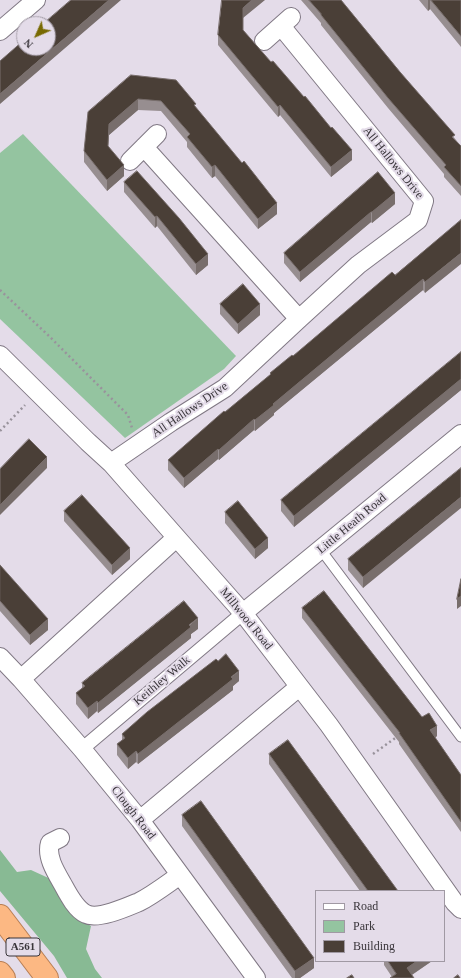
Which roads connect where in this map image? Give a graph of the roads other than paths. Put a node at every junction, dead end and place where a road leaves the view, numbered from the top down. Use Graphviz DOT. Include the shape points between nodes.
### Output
graph roads {
  1 [pos="36,0"];
  2 [pos="0,31"];
  3 [pos="264,41"];
  4 [pos="157,134"];
  5 [pos="144,147"];
  6 [pos="130,161"];
  7 [pos="298,319"];
  8 [pos="0,355"];
  9 [pos="461,434"];
  10 [pos="111,463"];
  11 [pos="176,538"];
  12 [pos="322,550"];
  13 [pos="243,613"];
  14 [pos="0,657"];
  15 [pos="21,679"];
  16 [pos="299,687"];
  17 [pos="461,737"];
  18 [pos="82,749"];
  19 [pos="140,820"];
  20 [pos="60,838"];
  21 [pos="180,875"];
  22 [pos="461,909"];
  23 [pos="0,916"];
  24 [pos="0,973"];
  25 [pos="4,978"];
  26 [pos="47,978"];
  27 [pos="256,978"];
  1 -- 2 [label="street"];
  3 -- 7 [label="street, All Hallows Drive" via="286,21 424,201 418,220 358,265"];
  4 -- 5 [label="street"];
  5 -- 6 [label="street"];
  5 -- 7 [label="street"];
  7 -- 10 [label="street, All Hallows Drive" via="225,388"];
  8 -- 10 [label="street, Millwood Road"];
  9 -- 12 [label="street, Little Heath Road"];
  10 -- 11 [label="street, Millwood Road"];
  11 -- 13 [label="street, Millwood Road"];
  11 -- 15 [label="street"];
  12 -- 13 [label="street, Little Heath Road"];
  12 -- 17 [label="lane"];
  13 -- 16 [label="street, Millwood Road"];
  13 -- 18 [label="street, Keithley Walk"];
  14 -- 15 [label="street, Clough Road"];
  15 -- 18 [label="street, Clough Road"];
  16 -- 19 [label="street"];
  16 -- 22 [label="street, Millwood Road"];
  18 -- 19 [label="street, Clough Road"];
  19 -- 21 [label="street, Clough Road"];
  20 -- 21 [label="street" via="50,843 48,850 52,863 77,907 86,914 96,916 140,901"];
  21 -- 27 [label="street, Clough Road"];
  23 -- 26 [label="highway, A561"];
  24 -- 25 [label="highway, A561"];
}
